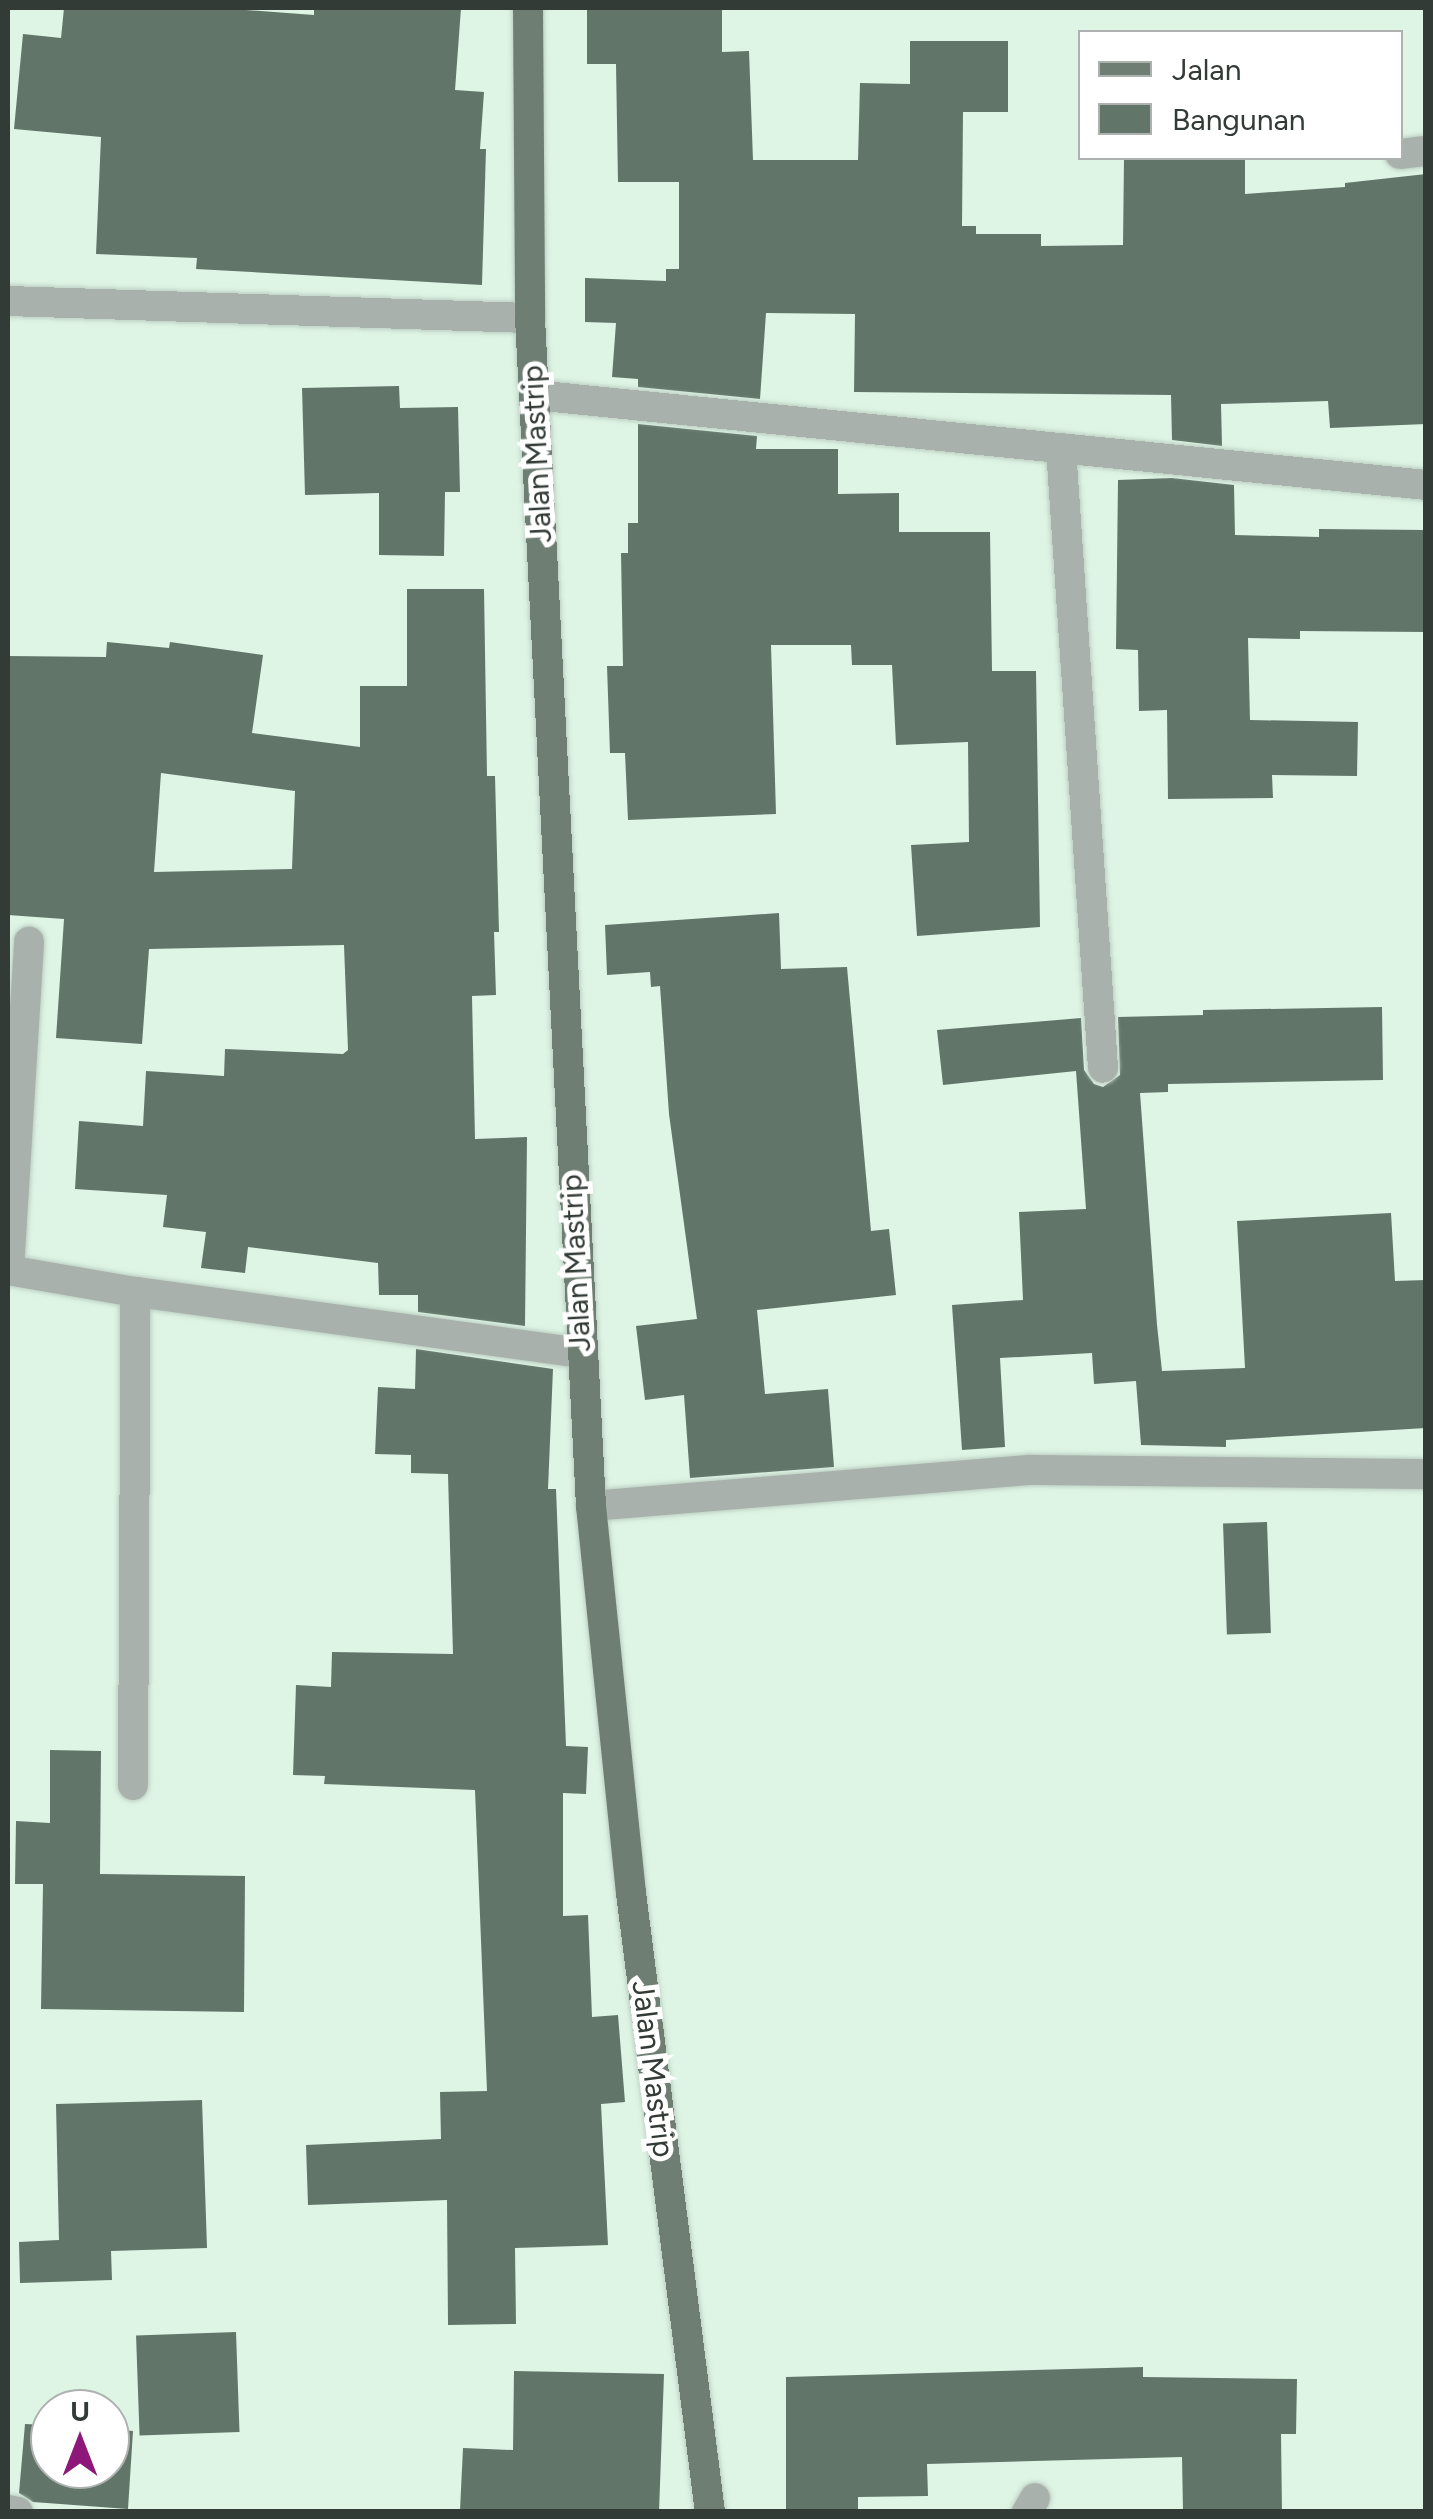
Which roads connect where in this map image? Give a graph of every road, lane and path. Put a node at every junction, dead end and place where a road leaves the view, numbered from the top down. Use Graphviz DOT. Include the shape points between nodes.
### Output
graph roads {
  1 [pos="528,8"];
  2 [pos="8,301"];
  3 [pos="530,318"];
  4 [pos="534,396"];
  5 [pos="1061,448"];
  6 [pos="1426,485"];
  7 [pos="29,942"];
  8 [pos="1103,1068"];
  9 [pos="8,1270"];
  10 [pos="136,1292"];
  11 [pos="580,1353"];
  12 [pos="1426,1474"];
  13 [pos="591,1506"];
  14 [pos="133,1785"];
  15 [pos="8,2510"];
  16 [pos="18,2512"];
  17 [pos="710,2512"];
  1 -- 3 [label="main road, Jalan Mastrip"];
  2 -- 3 [label="street"];
  3 -- 4 [label="main road, Jalan Mastrip"];
  4 -- 5 [label="street"];
  4 -- 11 [label="main road, Jalan Mastrip"];
  5 -- 6 [label="street"];
  5 -- 8 [label="street"];
  7 -- 9 [label="street"];
  9 -- 10 [label="street"];
  10 -- 11 [label="street"];
  10 -- 14 [label="street"];
  11 -- 13 [label="main road, Jalan Mastrip"];
  12 -- 13 [label="street" via="1029,1470"];
  13 -- 17 [label="main road, Jalan Mastrip" via="631,1893"];
  15 -- 16 [label="street"];
}
